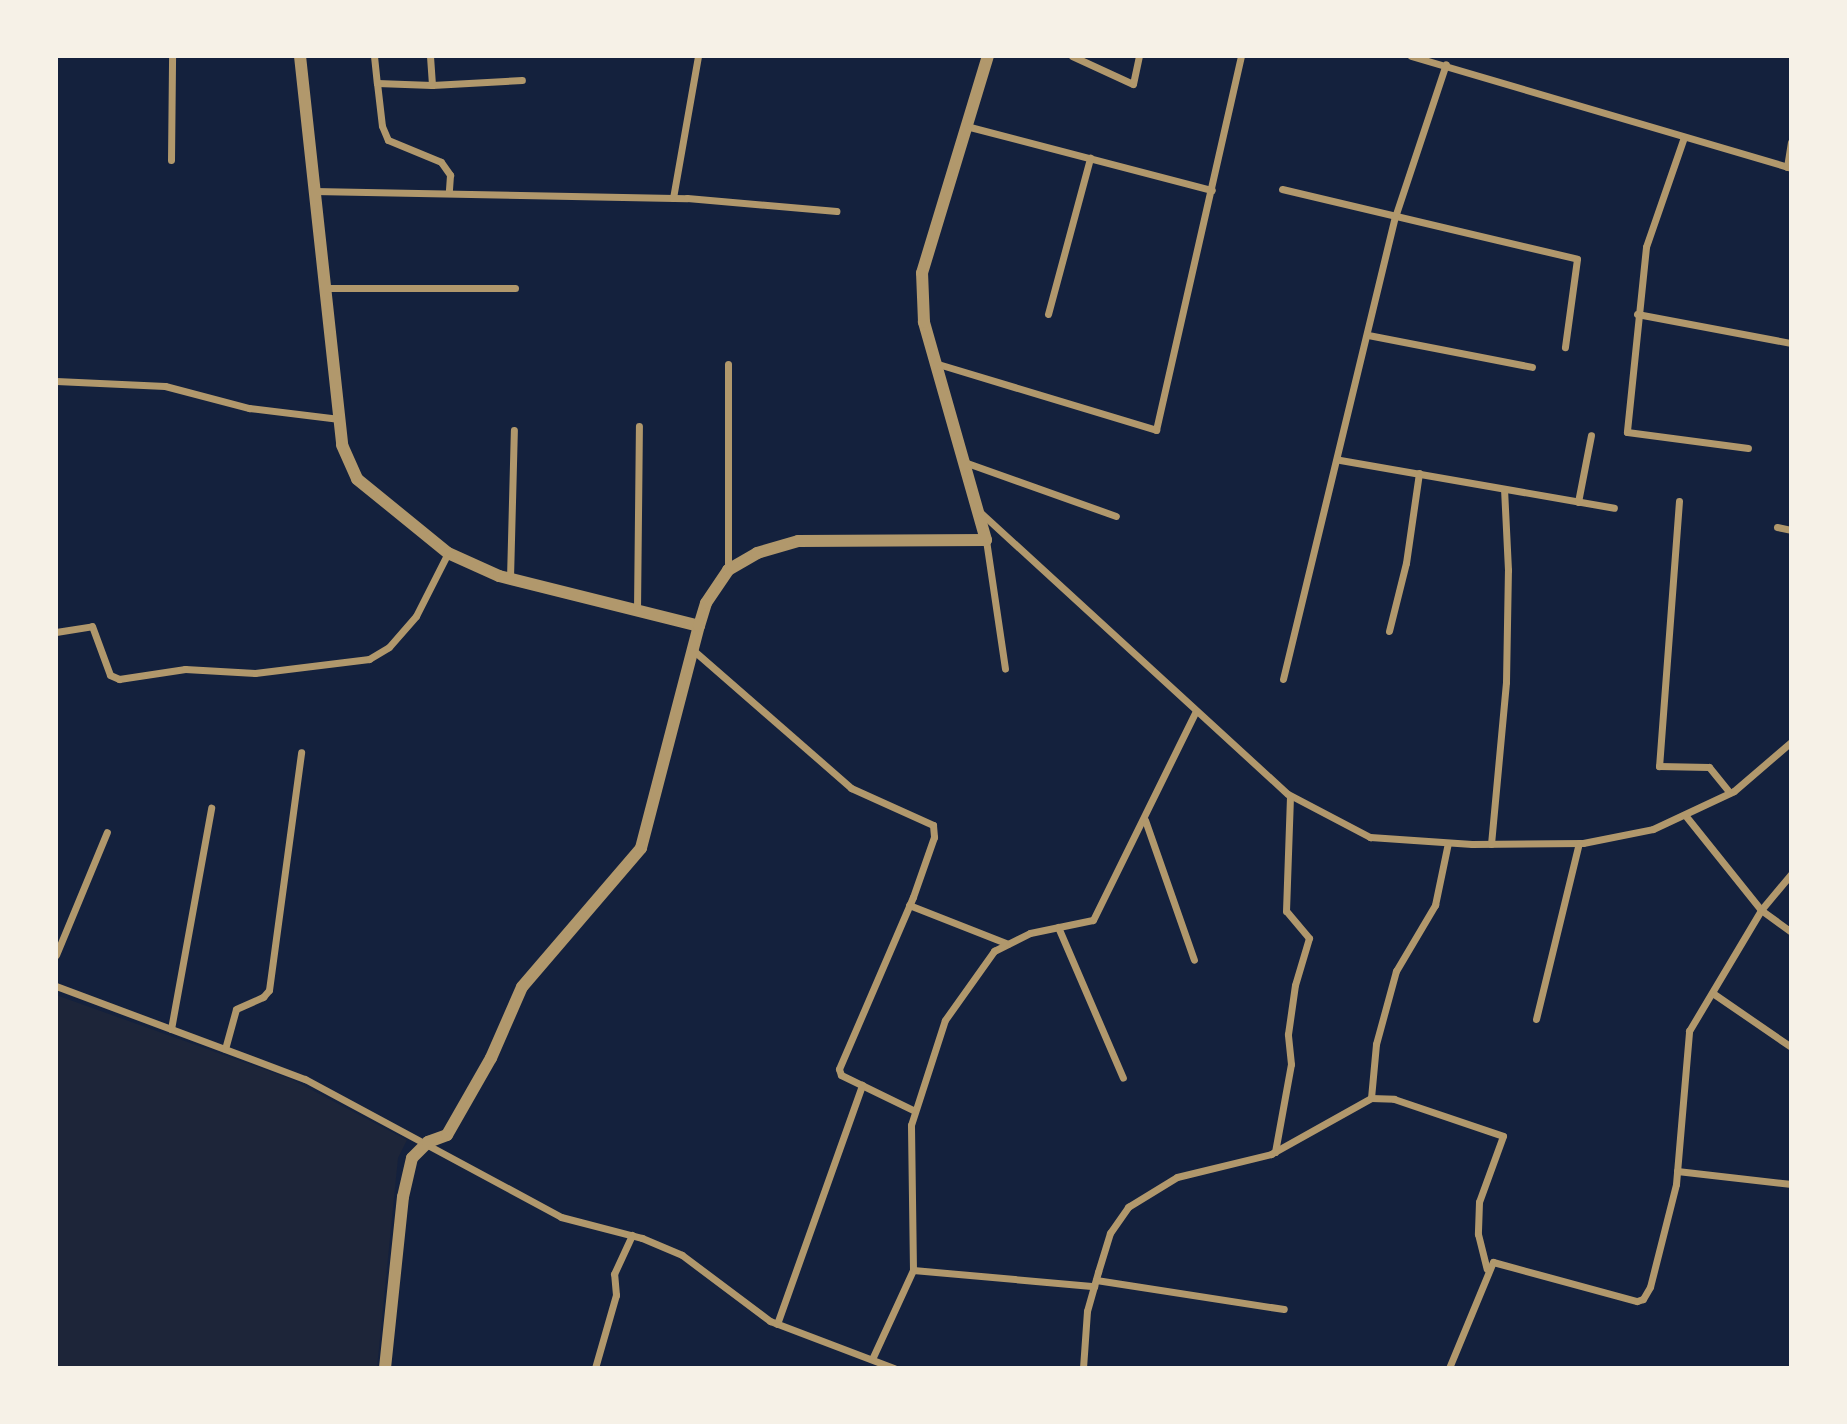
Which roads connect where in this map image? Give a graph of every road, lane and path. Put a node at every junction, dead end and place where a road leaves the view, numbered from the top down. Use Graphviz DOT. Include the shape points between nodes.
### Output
graph roads {
  1 [pos="172,56"];
  2 [pos="300,56"];
  3 [pos="374,56"];
  4 [pos="430,56"];
  5 [pos="698,56"];
  6 [pos="988,56"];
  7 [pos="1072,56"];
  8 [pos="1139,56"];
  9 [pos="1241,56"];
  10 [pos="1411,56"];
  11 [pos="1446,64"];
  12 [pos="522,80"];
  13 [pos="377,83"];
  14 [pos="432,85"];
  15 [pos="964,125"];
  16 [pos="1684,137"];
  17 [pos="1791,142"];
  18 [pos="1090,158"];
  19 [pos="171,160"];
  20 [pos="1789,167"];
  21 [pos="1282,189"];
  22 [pos="1212,190"];
  23 [pos="314,191"];
  24 [pos="449,191"];
  25 [pos="673,198"];
  26 [pos="836,211"];
  27 [pos="1395,217"];
  28 [pos="323,288"];
  29 [pos="515,288"];
  30 [pos="1048,314"];
  31 [pos="1637,314"];
  32 [pos="1368,335"];
  33 [pos="1791,343"];
  34 [pos="1565,347"];
  35 [pos="728,364"];
  36 [pos="938,364"];
  37 [pos="1532,367"];
  38 [pos="56,380"];
  39 [pos="339,419"];
  40 [pos="639,426"];
  41 [pos="514,430"];
  42 [pos="1591,435"];
  43 [pos="1748,448"];
  44 [pos="1340,460"];
  45 [pos="967,463"];
  46 [pos="1419,473"];
  47 [pos="1504,488"];
  48 [pos="1679,501"];
  49 [pos="1578,502"];
  50 [pos="1614,508"];
  51 [pos="981,513"];
  52 [pos="1116,516"];
  53 [pos="1777,527"];
  54 [pos="1791,530"];
  55 [pos="986,540"];
  56 [pos="447,553"];
  57 [pos="727,570"];
  58 [pos="510,579"];
  59 [pos="637,610"];
  60 [pos="698,626"];
  61 [pos="1390,631"];
  62 [pos="56,632"];
  63 [pos="693,650"];
  64 [pos="1005,669"];
  65 [pos="1283,679"];
  66 [pos="1196,712"];
  67 [pos="1791,742"];
  68 [pos="301,752"];
  69 [pos="1730,793"];
  70 [pos="1290,796"];
  71 [pos="211,807"];
  72 [pos="1685,816"];
  73 [pos="1145,820"];
  74 [pos="107,832"];
  75 [pos="1448,843"];
  76 [pos="1491,844"];
  77 [pos="1579,844"];
  78 [pos="1791,874"];
  79 [pos="909,905"];
  80 [pos="1761,910"];
  81 [pos="1058,927"];
  82 [pos="1791,932"];
  83 [pos="1008,944"];
  84 [pos="56,955"];
  85 [pos="1194,960"];
  86 [pos="56,986"];
  87 [pos="1714,994"];
  88 [pos="1536,1018"];
  89 [pos="172,1029"];
  90 [pos="1791,1047"];
  91 [pos="225,1049"];
  92 [pos="1123,1078"];
  93 [pos="862,1086"];
  94 [pos="1371,1098"];
  95 [pos="915,1111"];
  96 [pos="428,1142"];
  97 [pos="1275,1152"];
  98 [pos="1677,1171"];
  99 [pos="1791,1184"];
  100 [pos="632,1235"];
  101 [pos="1487,1269"];
  102 [pos="913,1270"];
  103 [pos="1095,1283"];
  104 [pos="1284,1309"];
  105 [pos="777,1324"];
  106 [pos="873,1357"];
  107 [pos="385,1368"];
  108 [pos="595,1368"];
  109 [pos="894,1368"];
  110 [pos="1083,1368"];
  111 [pos="1449,1368"];
  1 -- 19 [label="street"];
  2 -- 23 [label="street"];
  3 -- 13 [label="street"];
  4 -- 14 [label="street"];
  5 -- 25 [label="street"];
  6 -- 15 [label="street"];
  7 -- 8 [label="street" via="1133,84"];
  9 -- 22 [label="street"];
  10 -- 11 [label="street"];
  11 -- 16 [label="street" via="1493,83"];
  11 -- 27 [label="street"];
  12 -- 14 [label="street"];
  13 -- 14 [label="street"];
  13 -- 24 [label="street" via="388,141 441,162 450,175"];
  15 -- 18 [label="street"];
  15 -- 36 [label="street" via="922,273 924,323"];
  16 -- 20 [label="street"];
  16 -- 31 [label="street" via="1646,247"];
  17 -- 20 [label="street"];
  18 -- 22 [label="street"];
  18 -- 30 [label="street"];
  21 -- 27 [label="street"];
  22 -- 36 [label="street" via="1156,430"];
  23 -- 24 [label="street"];
  23 -- 28 [label="street"];
  24 -- 25 [label="street"];
  25 -- 26 [label="street"];
  27 -- 32 [label="street"];
  27 -- 34 [label="street" via="1577,259"];
  28 -- 29 [label="street"];
  28 -- 39 [label="street"];
  31 -- 33 [label="street"];
  31 -- 43 [label="street" via="1626,432"];
  32 -- 37 [label="street"];
  32 -- 44 [label="street"];
  35 -- 57 [label="street"];
  36 -- 45 [label="street"];
  38 -- 39 [label="street" via="165,386 275,413"];
  39 -- 56 [label="street" via="342,446 357,479"];
  40 -- 59 [label="street"];
  41 -- 58 [label="street"];
  42 -- 49 [label="street"];
  44 -- 46 [label="street"];
  44 -- 65 [label="street"];
  45 -- 51 [label="street"];
  45 -- 52 [label="street"];
  46 -- 47 [label="street"];
  46 -- 61 [label="street"];
  47 -- 49 [label="street"];
  47 -- 76 [label="street" via="1506,682"];
  48 -- 69 [label="street" via="1659,765 1709,767"];
  49 -- 50 [label="street"];
  51 -- 55 [label="street"];
  51 -- 66 [label="street"];
  53 -- 54 [label="street"];
  55 -- 57 [label="street" via="798,541 757,553"];
  55 -- 64 [label="street"];
  56 -- 58 [label="street"];
  56 -- 62 [label="street" via="416,616 389,647 369,659 255,673 185,669 119,679 110,675 92,626"];
  57 -- 60 [label="street"];
  58 -- 59 [label="street"];
  59 -- 60 [label="street"];
  60 -- 63 [label="street"];
  63 -- 79 [label="street" via="851,788 933,825 934,837"];
  63 -- 96 [label="street" via="641,849 522,987 491,1058 447,1135"];
  66 -- 70 [label="street"];
  66 -- 73 [label="street"];
  67 -- 69 [label="street"];
  68 -- 91 [label="street" via="269,990 236,1009"];
  69 -- 72 [label="street"];
  70 -- 75 [label="street" via="1370,837"];
  70 -- 97 [label="street" via="1286,911 1309,938 1295,985 1288,1034 1291,1064"];
  71 -- 89 [label="street"];
  72 -- 77 [label="street" via="1653,829"];
  72 -- 80 [label="street"];
  73 -- 81 [label="street" via="1093,920"];
  73 -- 85 [label="street"];
  74 -- 84 [label="street"];
  75 -- 76 [label="street"];
  75 -- 94 [label="street" via="1435,905 1396,971 1376,1044"];
  76 -- 77 [label="street"];
  77 -- 88 [label="street"];
  78 -- 80 [label="street"];
  79 -- 83 [label="street"];
  79 -- 93 [label="street" via="839,1069 841,1075"];
  80 -- 82 [label="street"];
  80 -- 87 [label="street"];
  81 -- 83 [label="street"];
  81 -- 92 [label="street"];
  83 -- 95 [label="street" via="993,951 945,1020"];
  86 -- 89 [label="street"];
  87 -- 90 [label="street"];
  87 -- 98 [label="street" via="1689,1031"];
  89 -- 91 [label="street"];
  91 -- 96 [label="street" via="305,1079"];
  93 -- 95 [label="street"];
  93 -- 105 [label="street"];
  94 -- 97 [label="street"];
  94 -- 101 [label="street" via="1394,1099 1503,1136 1479,1202 1478,1234"];
  95 -- 102 [label="street" via="911,1125"];
  96 -- 100 [label="street" via="561,1217"];
  96 -- 107 [label="street" via="412,1157 403,1197"];
  97 -- 103 [label="street" via="1177,1177 1128,1207 1110,1233"];
  98 -- 99 [label="street"];
  98 -- 101 [label="street" via="1650,1287 1643,1299 1493,1262"];
  100 -- 105 [label="street" via="714,1275"];
  100 -- 108 [label="street" via="614,1274 616,1296"];
  101 -- 111 [label="street"];
  102 -- 103 [label="street"];
  102 -- 106 [label="street"];
  103 -- 104 [label="street"];
  103 -- 110 [label="street"];
  105 -- 106 [label="street"];
  106 -- 109 [label="street"];
}
